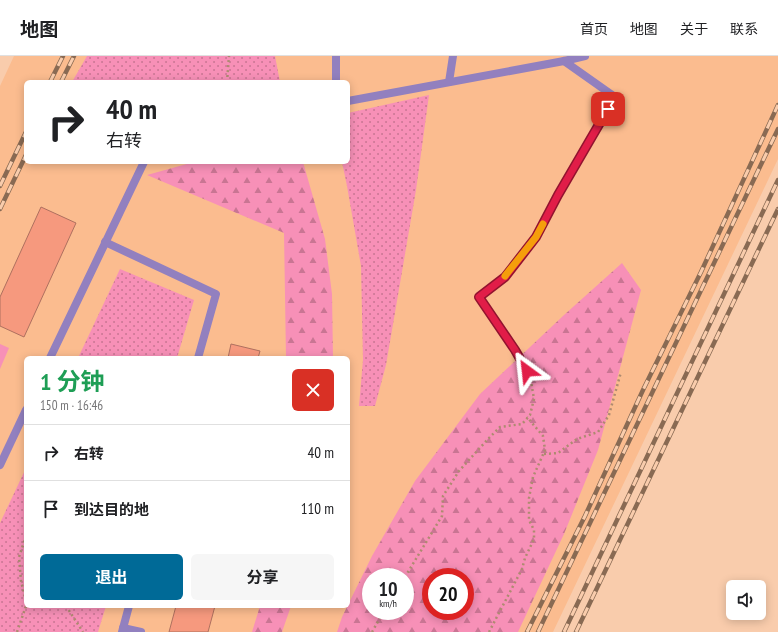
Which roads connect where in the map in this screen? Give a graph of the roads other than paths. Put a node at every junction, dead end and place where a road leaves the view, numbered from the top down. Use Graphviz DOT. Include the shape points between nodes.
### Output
graph roads {
  1 [pos="336,56"];
  2 [pos="453,56"];
  3 [pos="585,56"];
  4 [pos="564,61"];
  5 [pos="336,80"];
  6 [pos="450,82"];
  7 [pos="350,101"];
  8 [pos="143,164"];
  9 [pos="105,242"];
  10 [pos="51,356"];
  11 [pos="199,356"];
  12 [pos="527,371"];
  13 [pos="24,414"];
  14 [pos="0,465"];
  15 [pos="128,608"];
  16 [pos="123,630"];
  17 [pos="141,632"];
  1 -- 5 [label="lane"];
  2 -- 6 [label="lane"];
  3 -- 4 [label="lane"];
  4 -- 6 [label="lane"];
  4 -- 12 [label="lane" via="615,97 536,237 505,277 479,297"];
  6 -- 7 [label="lane"];
  8 -- 9 [label="lane"];
  9 -- 10 [label="lane"];
  9 -- 11 [label="lane" via="216,294"];
  13 -- 14 [label="lane"];
  15 -- 16 [label="lane"];
  16 -- 17 [label="lane"];
}
